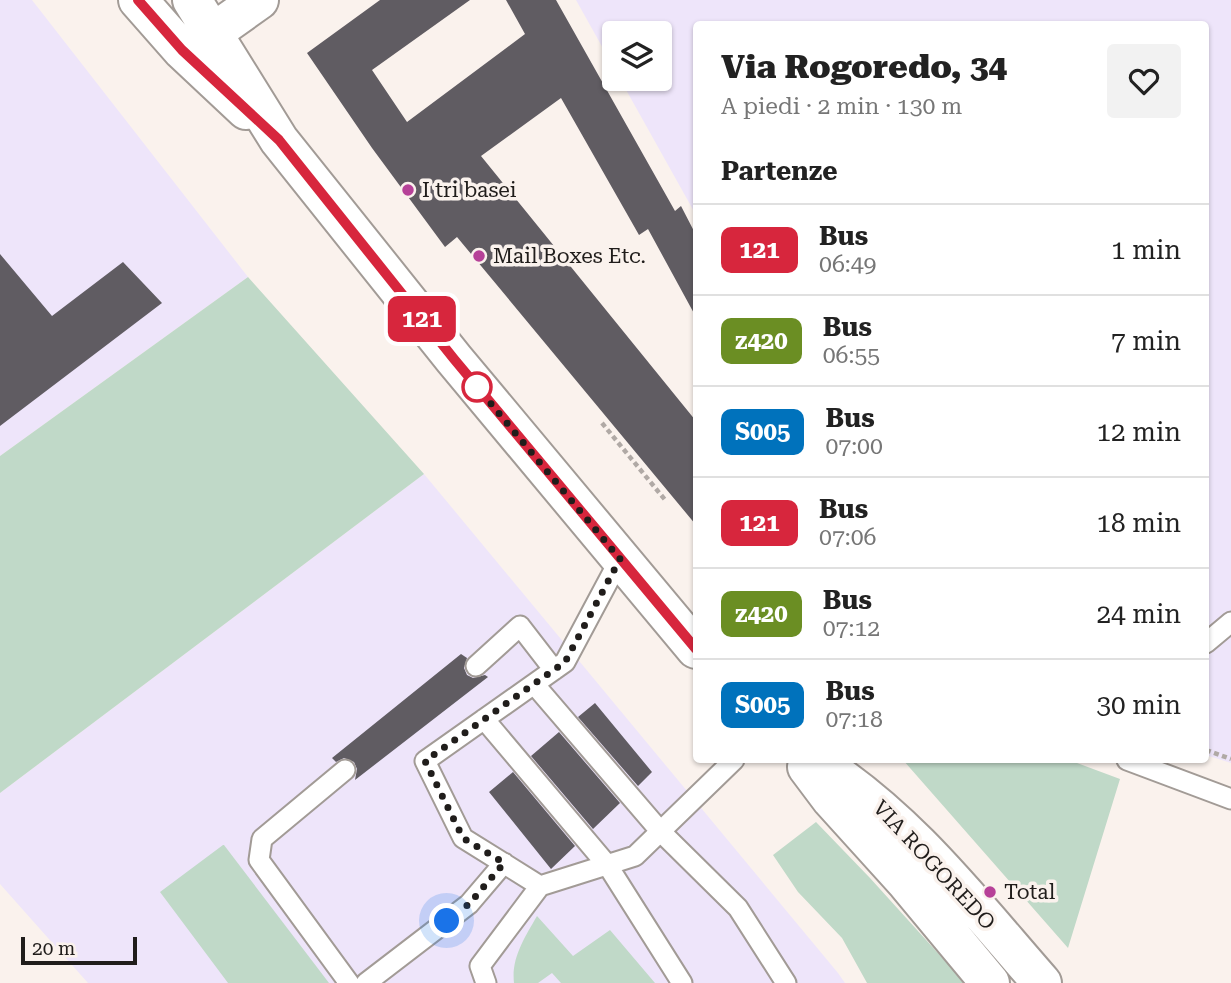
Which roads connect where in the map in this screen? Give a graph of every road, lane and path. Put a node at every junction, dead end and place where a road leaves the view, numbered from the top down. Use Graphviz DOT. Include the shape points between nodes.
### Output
graph roads {
  1 [pos="138,0"];
  2 [pos="192,0"];
  3 [pos="259,0"];
  4 [pos="198,41"];
  5 [pos="602,423"];
  6 [pos="666,501"];
  7 [pos="620,559"];
  8 [pos="1231,622"];
  9 [pos="1209,640"];
  10 [pos="693,645"];
  11 [pos="475,666"];
  12 [pos="554,670"];
  13 [pos="534,684"];
  14 [pos="484,719"];
  15 [pos="1209,751"];
  16 [pos="1231,760"];
  17 [pos="731,763"];
  18 [pos="804,763"];
  19 [pos="820,763"];
  20 [pos="1135,763"];
  21 [pos="1180,763"];
  22 [pos="345,770"];
  23 [pos="1181,780"];
  24 [pos="1231,799"];
  25 [pos="661,832"];
  26 [pos="504,863"];
  27 [pos="608,866"];
  28 [pos="540,886"];
  29 [pos="349,983"];
  30 [pos="366,983"];
  31 [pos="486,983"];
  32 [pos="682,983"];
  33 [pos="786,983"];
  34 [pos="990,983"];
  35 [pos="1041,983"];
  1 -- 4 [label="street"];
  2 -- 4 [label="street"];
  3 -- 4 [label="street"];
  4 -- 7 [label="street"];
  5 -- 6 [label="path"];
  7 -- 10 [label="street"];
  7 -- 12 [label="lane" via="565,662"];
  8 -- 9 [label="lane"];
  11 -- 12 [label="lane" via="520,626"];
  12 -- 13 [label="lane"];
  13 -- 14 [label="lane"];
  13 -- 25 [label="lane"];
  14 -- 26 [label="lane" via="425,761 463,838"];
  14 -- 27 [label="lane"];
  15 -- 16 [label="path"];
  17 -- 25 [label="lane"];
  18 -- 34 [label="street, VIA ROGOREDO"];
  19 -- 35 [label="street, VIA ROGOREDO" via="894,818"];
  20 -- 23 [label="lane"];
  21 -- 23 [label="lane"];
  22 -- 29 [label="lane" via="262,839 259,860"];
  23 -- 24 [label="lane"];
  25 -- 27 [label="lane" via="635,856"];
  25 -- 33 [label="lane" via="738,908"];
  26 -- 28 [label="lane"];
  26 -- 30 [label="lane" via="469,904"];
  27 -- 28 [label="lane"];
  27 -- 32 [label="lane"];
  28 -- 31 [label="lane" via="480,966"];
}
